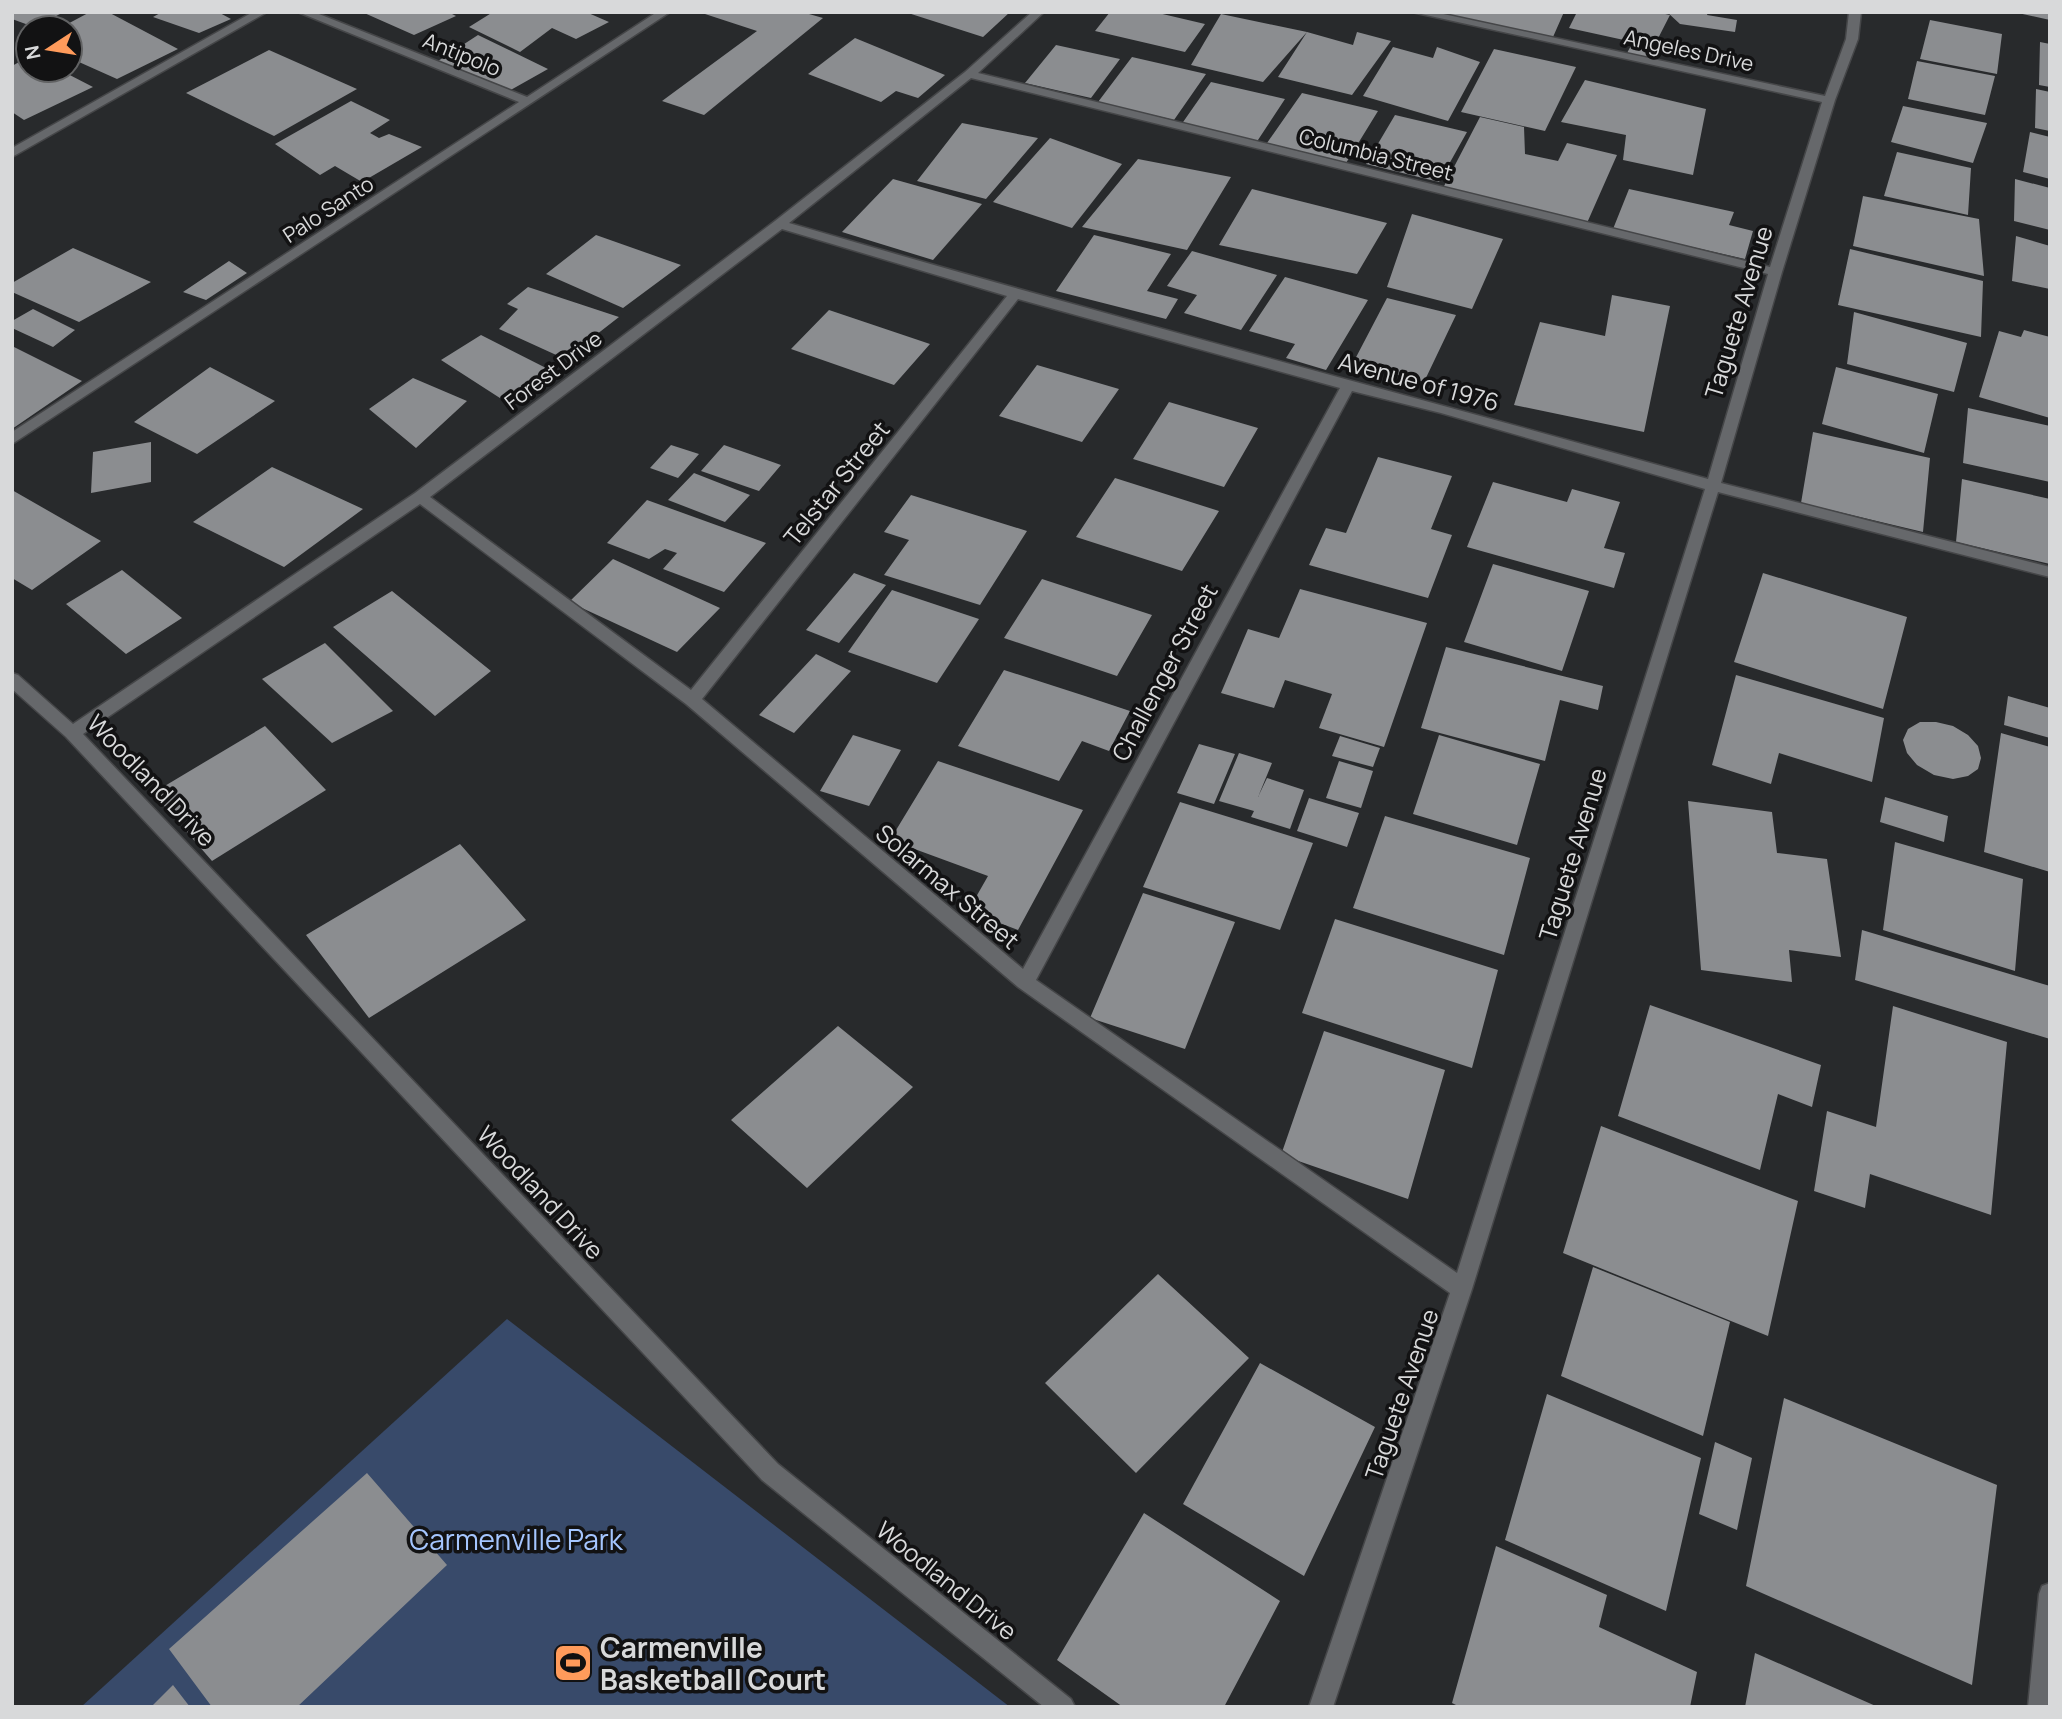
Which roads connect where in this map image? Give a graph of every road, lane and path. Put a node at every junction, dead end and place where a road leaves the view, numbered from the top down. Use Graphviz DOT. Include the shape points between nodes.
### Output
graph roads {
  1 [pos="262,12"];
  2 [pos="303,12"];
  3 [pos="665,12"];
  4 [pos="1039,12"];
  5 [pos="1417,12"];
  6 [pos="1855,12"];
  7 [pos="969,74"];
  8 [pos="1829,100"];
  9 [pos="527,101"];
  10 [pos="12,153"];
  11 [pos="780,224"];
  12 [pos="1775,272"];
  13 [pos="1015,294"];
  14 [pos="1348,386"];
  15 [pos="12,439"];
  16 [pos="1713,486"];
  17 [pos="420,497"];
  18 [pos="2050,572"];
  19 [pos="12,679"];
  20 [pos="692,700"];
  21 [pos="72,733"];
  22 [pos="1025,982"];
  23 [pos="1462,1289"];
  24 [pos="2050,1594"];
  25 [pos="1063,1707"];
  26 [pos="1321,1707"];
  27 [pos="2040,1707"];
  1 -- 10 [label="street"];
  2 -- 9 [label="street, Antipolo"];
  3 -- 9 [label="street, Palo Santo"];
  4 -- 7 [label="street, Forest Drive"];
  5 -- 8 [label="street, Angeles Drive"];
  6 -- 8 [label="street, Taguete Avenue" via="1852,39"];
  7 -- 11 [label="street, Forest Drive"];
  7 -- 12 [label="street, Columbia Street"];
  8 -- 12 [label="street, Taguete Avenue"];
  9 -- 15 [label="street, Palo Santo"];
  11 -- 13 [label="street, Avenue of 1976"];
  11 -- 17 [label="street, Forest Drive"];
  12 -- 16 [label="street, Taguete Avenue"];
  13 -- 14 [label="street, Avenue of 1976"];
  13 -- 20 [label="street, Telstar Street"];
  14 -- 16 [label="street, Avenue of 1976"];
  14 -- 22 [label="street, Challenger Street"];
  16 -- 18 [label="street, Avenue of 1976"];
  16 -- 23 [label="street, Taguete Avenue"];
  17 -- 20 [label="street, Solarmax Street"];
  17 -- 21 [label="street, Forest Drive"];
  19 -- 21 [label="street, Woodland Drive"];
  20 -- 22 [label="street, Solarmax Street"];
  21 -- 25 [label="street, Woodland Drive" via="770,1472"];
  22 -- 23 [label="street, Solarmax Street"];
  23 -- 26 [label="street, Taguete Avenue"];
  24 -- 27 [label="street"];
}
